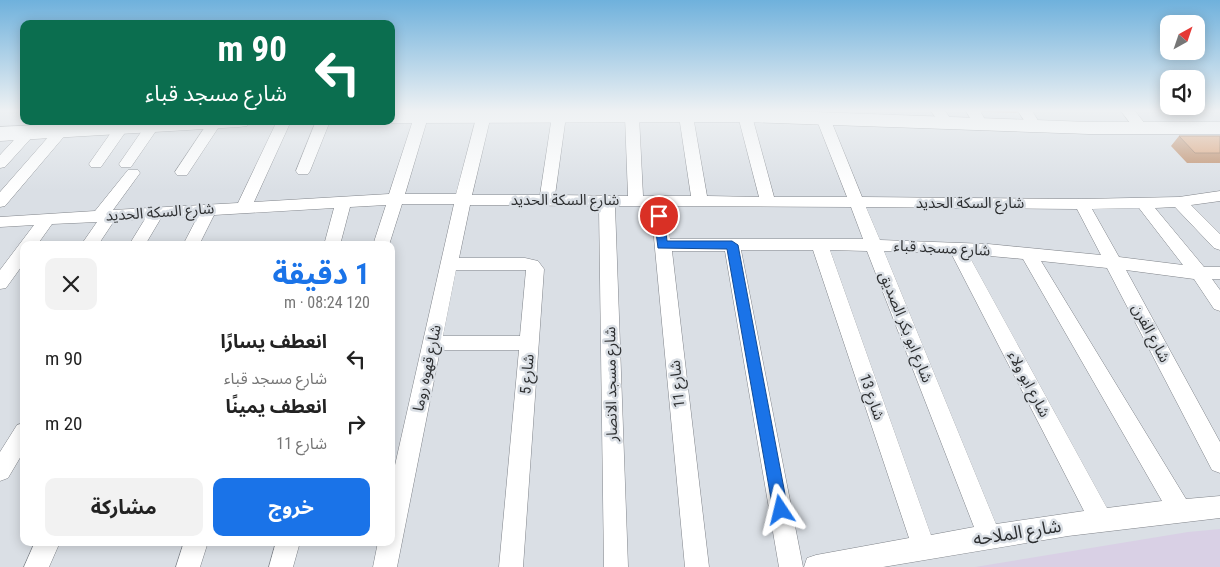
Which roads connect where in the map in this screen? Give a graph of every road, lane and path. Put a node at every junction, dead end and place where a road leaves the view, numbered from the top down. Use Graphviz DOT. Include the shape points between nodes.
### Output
graph roads {
  1 [pos="24,137"];
  2 [pos="56,137"];
  3 [pos="115,137"];
  4 [pos="147,137"];
  5 [pos="205,137"];
  6 [pos="276,137"];
  7 [pos="316,137"];
  8 [pos="418,137"];
  9 [pos="479,137"];
  10 [pos="556,137"];
  11 [pos="633,137"];
  12 [pos="689,137"];
  13 [pos="751,137"];
  14 [pos="832,137"];
  15 [pos="0,164"];
  16 [pos="96,164"];
  17 [pos="303,171"];
  18 [pos="182,172"];
  19 [pos="1220,196"];
  20 [pos="395,199"];
  21 [pos="463,199"];
  22 [pos="548,200"];
  23 [pos="344,201"];
  24 [pos="607,201"];
  25 [pos="636,201"];
  26 [pos="658,201"];
  27 [pos="0,202"];
  28 [pos="700,202"];
  29 [pos="768,202"];
  30 [pos="1179,202"];
  31 [pos="857,203"];
  32 [pos="1143,203"];
  33 [pos="1082,204"];
  34 [pos="244,206"];
  35 [pos="209,209"];
  36 [pos="157,212"];
  37 [pos="105,215"];
  38 [pos="47,219"];
  39 [pos="0,222"];
  40 [pos="31,241"];
  41 [pos="91,241"];
  42 [pos="139,241"];
  43 [pos="193,241"];
  44 [pos="333,241"];
  45 [pos="382,241"];
  46 [pos="1220,244"];
  47 [pos="662,245"];
  48 [pos="732,245"];
  49 [pos="820,246"];
  50 [pos="874,246"];
  51 [pos="956,248"];
  52 [pos="1028,253"];
  53 [pos="20,256"];
  54 [pos="1114,263"];
  55 [pos="449,264"];
  56 [pos="1199,273"];
  57 [pos="1220,273"];
  58 [pos="0,283"];
  59 [pos="1220,304"];
  60 [pos="433,343"];
  61 [pos="530,343"];
  62 [pos="20,438"];
  63 [pos="1220,463"];
  64 [pos="0,471"];
  65 [pos="1220,506"];
  66 [pos="1180,510"];
  67 [pos="395,518"];
  68 [pos="1101,520"];
  69 [pos="989,536"];
  70 [pos="46,546"];
  71 [pos="195,546"];
  72 [pos="287,546"];
  73 [pos="389,546"];
  74 [pos="924,548"];
  75 [pos="36,567"];
  76 [pos="188,567"];
  77 [pos="280,567"];
  78 [pos="385,567"];
  79 [pos="511,567"];
  80 [pos="616,567"];
  81 [pos="697,567"];
  82 [pos="791,567"];
  83 [pos="816,567"];
  1 -- 15 [label="street"];
  2 -- 27 [label="street"];
  3 -- 16 [label="street"];
  4 -- 37 [label="street"];
  5 -- 18 [label="street"];
  6 -- 34 [label="street"];
  7 -- 17 [label="street"];
  8 -- 20 [label="street"];
  9 -- 21 [label="street, شارع قهوه روما"];
  10 -- 22 [label="street"];
  11 -- 25 [label="street"];
  12 -- 28 [label="street"];
  13 -- 29 [label="street"];
  14 -- 31 [label="street, شارع ابو بكر الصديق"];
  19 -- 30 [label="street, شارع السكة الحديد"];
  20 -- 21 [label="street, شارع السكة الحديد"];
  20 -- 23 [label="street, شارع السكة الحديد"];
  20 -- 45 [label="street"];
  21 -- 22 [label="street, شارع السكة الحديد"];
  21 -- 55 [label="street, شارع قهوه روما"];
  22 -- 24 [label="street, شارع السكة الحديد"];
  23 -- 34 [label="street, شارع السكة الحديد"];
  23 -- 44 [label="street"];
  24 -- 25 [label="street, شارع السكة الحديد"];
  24 -- 80 [label="street, شارع مسجد الانصار"];
  25 -- 26 [label="street, شارع السكة الحديد"];
  26 -- 28 [label="street, شارع السكة الحديد"];
  26 -- 47 [label="street, شارع 11"];
  28 -- 29 [label="street, شارع السكة الحديد"];
  29 -- 31 [label="street, شارع السكة الحديد"];
  30 -- 32 [label="street, شارع السكة الحديد"];
  30 -- 46 [label="street"];
  31 -- 33 [label="street, شارع السكة الحديد"];
  31 -- 50 [label="street, شارع ابو بكر الصديق"];
  32 -- 33 [label="street, شارع السكة الحديد"];
  32 -- 56 [label="street"];
  33 -- 54 [label="street, شارع الفرن"];
  34 -- 35 [label="street, شارع السكة الحديد"];
  35 -- 36 [label="street, شارع السكة الحديد"];
  35 -- 43 [label="street"];
  36 -- 37 [label="street, شارع السكة الحديد"];
  36 -- 42 [label="street"];
  37 -- 38 [label="street, شارع السكة الحديد"];
  37 -- 41 [label="street"];
  38 -- 39 [label="street, شارع السكة الحديد"];
  38 -- 40 [label="street"];
  47 -- 48 [label="street, شارع مسجد قباء"];
  47 -- 81 [label="street, شارع 11"];
  48 -- 49 [label="street, شارع مسجد قباء"];
  48 -- 82 [label="street"];
  49 -- 50 [label="street, شارع مسجد قباء"];
  49 -- 74 [label="street, شارع 13"];
  50 -- 51 [label="street, شارع مسجد قباء"];
  50 -- 69 [label="street, شارع ابو بكر الصديق"];
  51 -- 52 [label="street, شارع مسجد قباء"];
  51 -- 68 [label="street, شارع ابو ولاء"];
  52 -- 54 [label="street, شارع مسجد قباء"];
  52 -- 66 [label="street"];
  53 -- 58 [label="street"];
  54 -- 56 [label="street, شارع مسجد قباء"];
  54 -- 63 [label="street, شارع الفرن"];
  55 -- 60 [label="street, شارع قهوه روما"];
  55 -- 61 [label="street, شارع 5" via="532,265 536,274"];
  56 -- 57 [label="street, شارع مسجد قباء"];
  56 -- 59 [label="street"];
  60 -- 61 [label="street"];
  60 -- 67 [label="street, شارع قهوه روما"];
  61 -- 79 [label="street, شارع 5"];
  62 -- 64 [label="street"];
  65 -- 66 [label="street, شارع الملاحه"];
  66 -- 68 [label="street, شارع الملاحه"];
  68 -- 69 [label="street, شارع الملاحه"];
  69 -- 74 [label="street, شارع الملاحه"];
  70 -- 75 [label="street"];
  71 -- 76 [label="street"];
  72 -- 77 [label="street"];
  73 -- 78 [label="street"];
  74 -- 83 [label="street, شارع الملاحه"];
}
